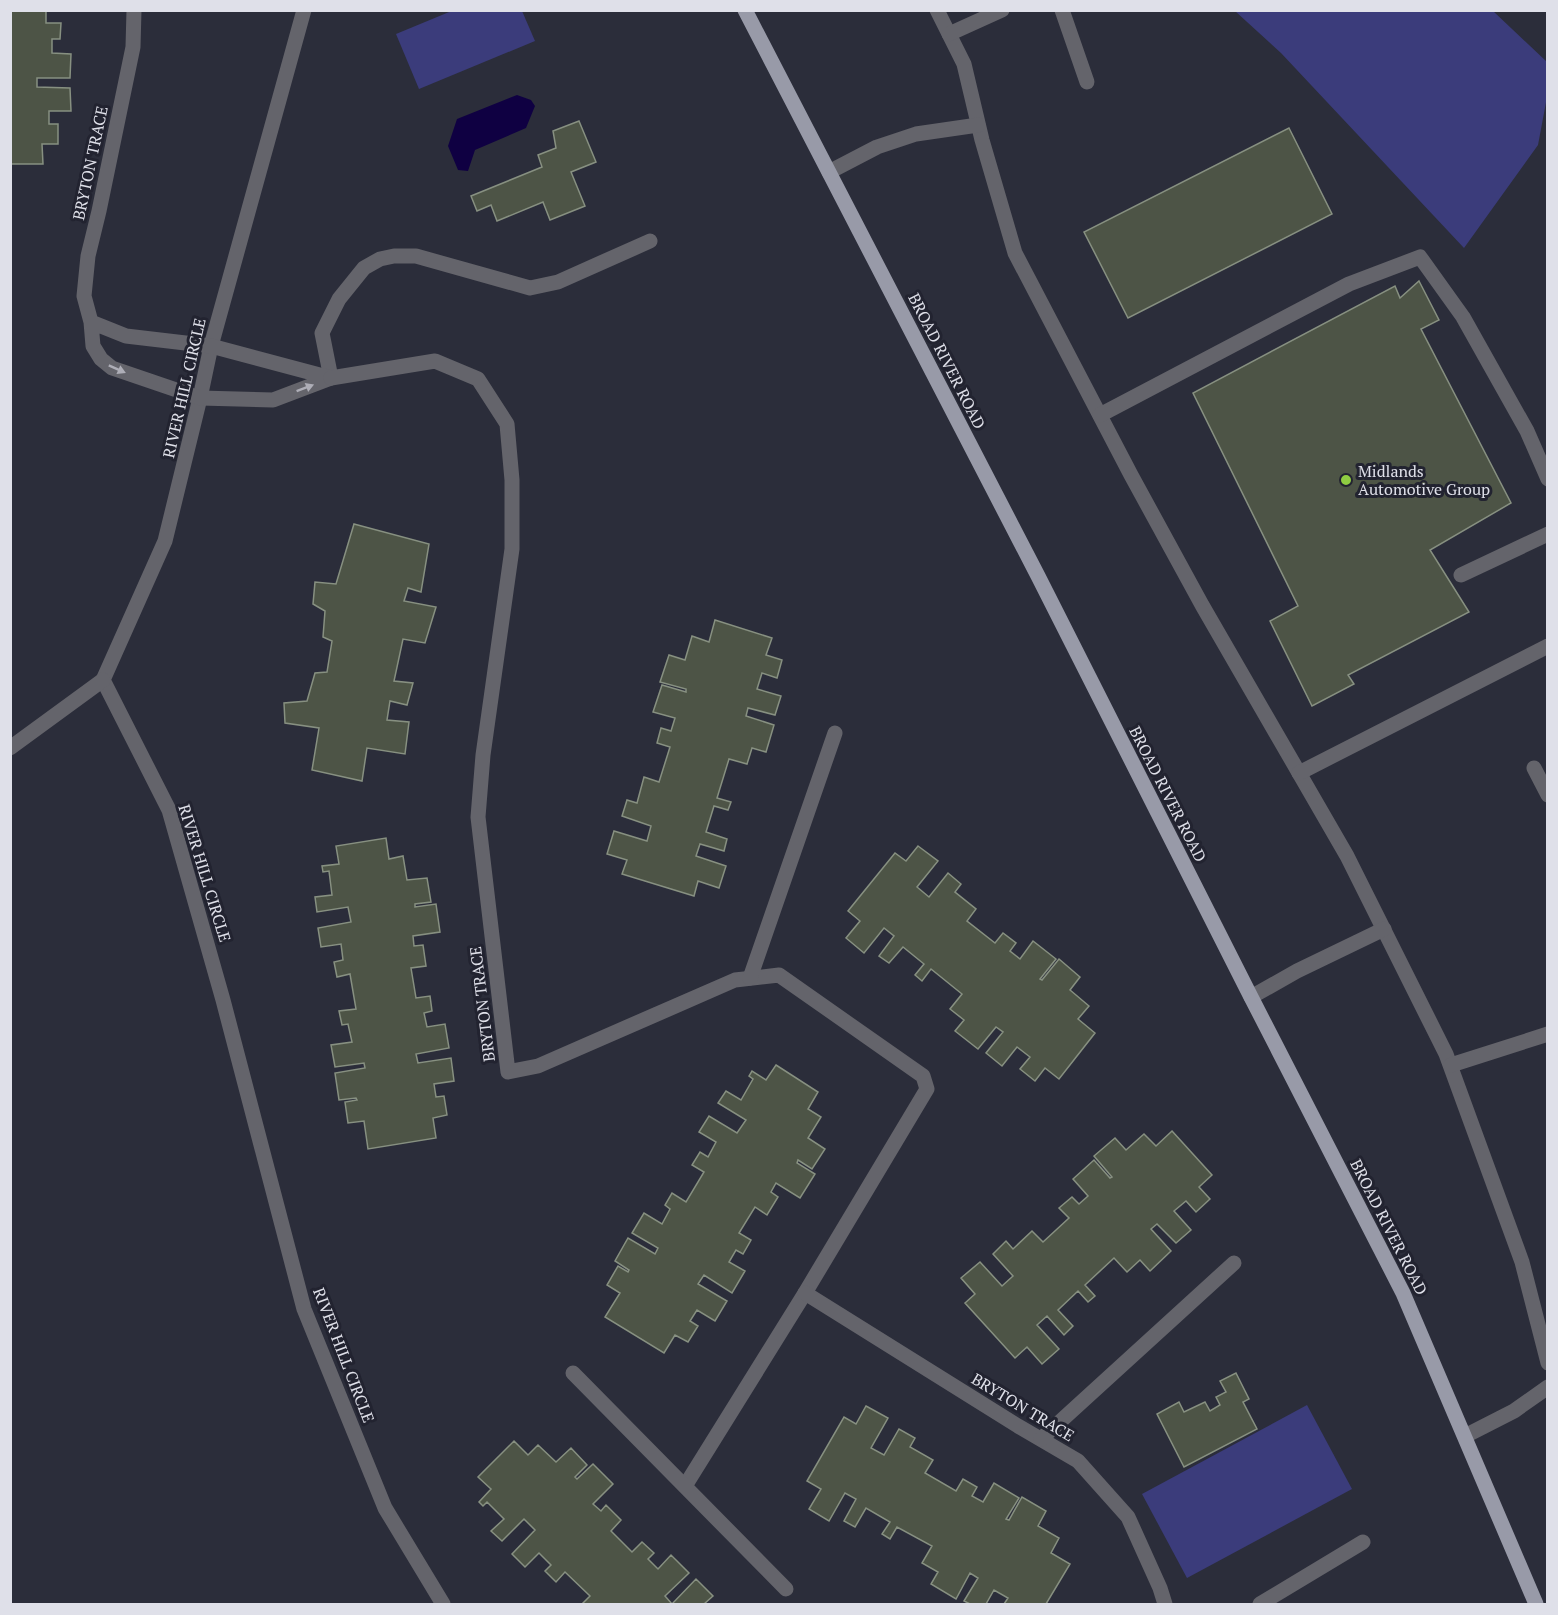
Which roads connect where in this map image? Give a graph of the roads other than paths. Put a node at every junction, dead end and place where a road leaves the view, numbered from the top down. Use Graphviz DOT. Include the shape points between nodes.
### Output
graph roads {
  1 [pos="134,10"];
  2 [pos="304,10"];
  3 [pos="745,10"];
  4 [pos="937,10"];
  5 [pos="1002,10"];
  6 [pos="1062,10"];
  7 [pos="949,34"];
  8 [pos="1087,82"];
  9 [pos="978,125"];
  10 [pos="829,172"];
  11 [pos="650,241"];
  12 [pos="91,322"];
  13 [pos="211,346"];
  14 [pos="331,378"];
  15 [pos="200,398"];
  16 [pos="1100,416"];
  17 [pos="1548,479"];
  18 [pos="1548,534"];
  19 [pos="1461,575"];
  20 [pos="1548,646"];
  21 [pos="103,680"];
  22 [pos="835,733"];
  23 [pos="10,748"];
  24 [pos="1534,768"];
  25 [pos="1299,773"];
  26 [pos="1548,795"];
  27 [pos="1384,929"];
  28 [pos="750,978"];
  29 [pos="1251,997"];
  30 [pos="1548,1034"];
  31 [pos="1451,1065"];
  32 [pos="1234,1263"];
  33 [pos="805,1293"];
  34 [pos="1548,1363"];
  35 [pos="573,1373"];
  36 [pos="1548,1387"];
  37 [pos="1465,1437"];
  38 [pos="1041,1440"];
  39 [pos="685,1486"];
  40 [pos="1363,1542"];
  41 [pos="786,1589"];
  42 [pos="443,1605"];
  43 [pos="1165,1605"];
  44 [pos="1260,1605"];
  45 [pos="1536,1605"];
  1 -- 12 [label="street, BRYTON TRACE" via="134,48 88,256 84,296"];
  2 -- 13 [label="street, RIVER HILL CIRCLE"];
  3 -- 10 [label="main road, BROAD RIVER ROAD"];
  4 -- 7 [label="street"];
  5 -- 7 [label="street"];
  6 -- 8 [label="street"];
  7 -- 9 [label="street" via="964,64"];
  9 -- 10 [label="street" via="916,134 877,147"];
  9 -- 16 [label="street" via="1015,253"];
  10 -- 29 [label="main road, BROAD RIVER ROAD"];
  11 -- 14 [label="street" via="558,282 530,288 416,256 380,259 364,268 339,299 322,333"];
  12 -- 13 [label="street, BRYTON TRACE" via="126,336"];
  12 -- 15 [label="street, BRYTON TRACE, one-way" via="93,346 112,368"];
  13 -- 14 [label="street, BRYTON TRACE"];
  13 -- 15 [label="street, RIVER HILL CIRCLE"];
  15 -- 14 [label="street, BRYTON TRACE, one-way" via="273,400"];
  14 -- 28 [label="street, BRYTON TRACE" via="435,361 478,380 507,424 512,549 477,817 508,1072 538,1066 735,980"];
  15 -- 21 [label="street, RIVER HILL CIRCLE" via="165,541"];
  16 -- 17 [label="street" via="1349,284 1420,257 1462,317 1527,430"];
  16 -- 25 [label="street"];
  18 -- 19 [label="street"];
  20 -- 25 [label="street"];
  21 -- 23 [label="street"];
  21 -- 42 [label="street, RIVER HILL CIRCLE" via="169,810 304,1309 385,1508"];
  22 -- 28 [label="street"];
  24 -- 26 [label="street"];
  25 -- 27 [label="street"];
  27 -- 29 [label="street"];
  27 -- 31 [label="street"];
  28 -- 33 [label="street, BRYTON TRACE" via="779,975 923,1076 927,1089"];
  29 -- 37 [label="main road, BROAD RIVER ROAD" via="1403,1293"];
  30 -- 31 [label="street"];
  31 -- 34 [label="street" via="1522,1262"];
  32 -- 38 [label="street"];
  33 -- 38 [label="street, BRYTON TRACE"];
  33 -- 39 [label="street, BRYTON TRACE"];
  35 -- 39 [label="street"];
  36 -- 37 [label="street" via="1514,1411"];
  37 -- 45 [label="main road, BROAD RIVER ROAD"];
  38 -- 43 [label="street, BRYTON TRACE" via="1078,1461 1128,1517"];
  39 -- 41 [label="street"];
  40 -- 44 [label="street"];
}
